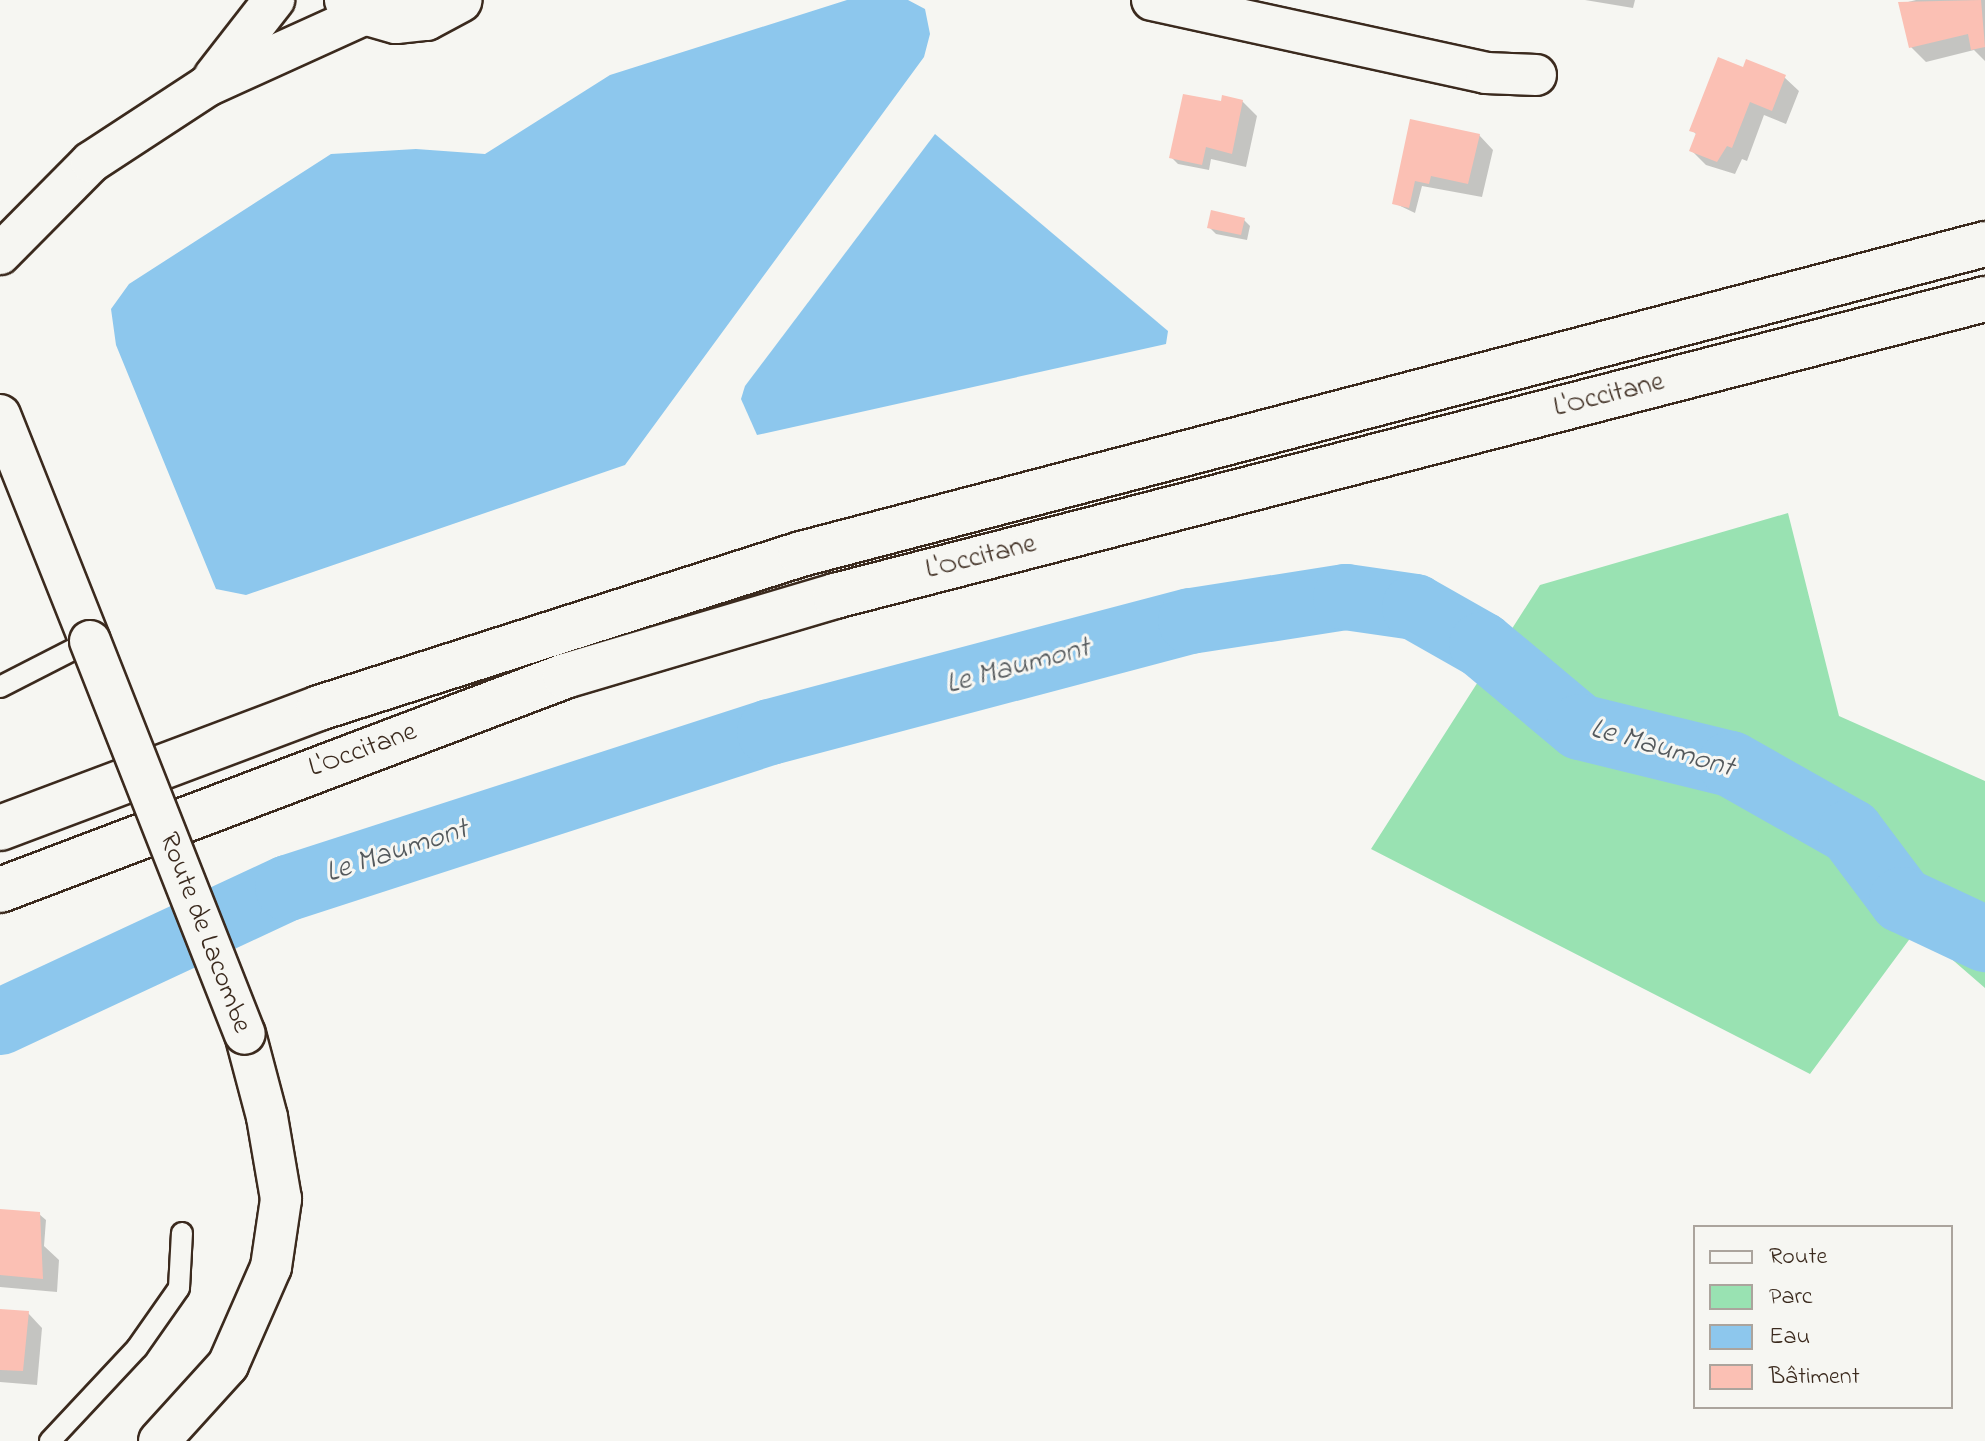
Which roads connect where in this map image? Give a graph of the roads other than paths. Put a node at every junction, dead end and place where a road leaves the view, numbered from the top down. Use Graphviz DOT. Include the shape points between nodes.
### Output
graph roads {
  1 [pos="274,0"];
  2 [pos="460,0"];
  3 [pos="1152,0"];
  4 [pos="357,7"];
  5 [pos="1536,75"];
  6 [pos="207,86"];
  7 [pos="1985,244"];
  8 [pos="0,254"];
  9 [pos="1985,299"];
  10 [pos="0,415"];
  11 [pos="90,641"];
  12 [pos="0,687"];
  13 [pos="0,828"];
  14 [pos="0,890"];
  15 [pos="182,1233"];
  16 [pos="50,1441"];
  17 [pos="159,1441"];
  1 -- 6 [label="street"];
  2 -- 4 [label="main road" via="426,18 396,21"];
  3 -- 5 [label="street" via="1486,73"];
  4 -- 6 [label="street"];
  6 -- 8 [label="street" via="91,162"];
  7 -- 13 [label="main road, L'Occitane" via="801,554 319,708"];
  9 -- 14 [label="main road, L'Occitane" via="835,596 595,667 114,843"];
  10 -- 11 [label="street, Route de Lacombe"];
  11 -- 12 [label="lane"];
  11 -- 17 [label="street, Route de Lacombe, bridge" via="245,1034 281,1199 271,1267 228,1365"];
  15 -- 16 [label="lane" via="179,1288 137,1348"];
}
